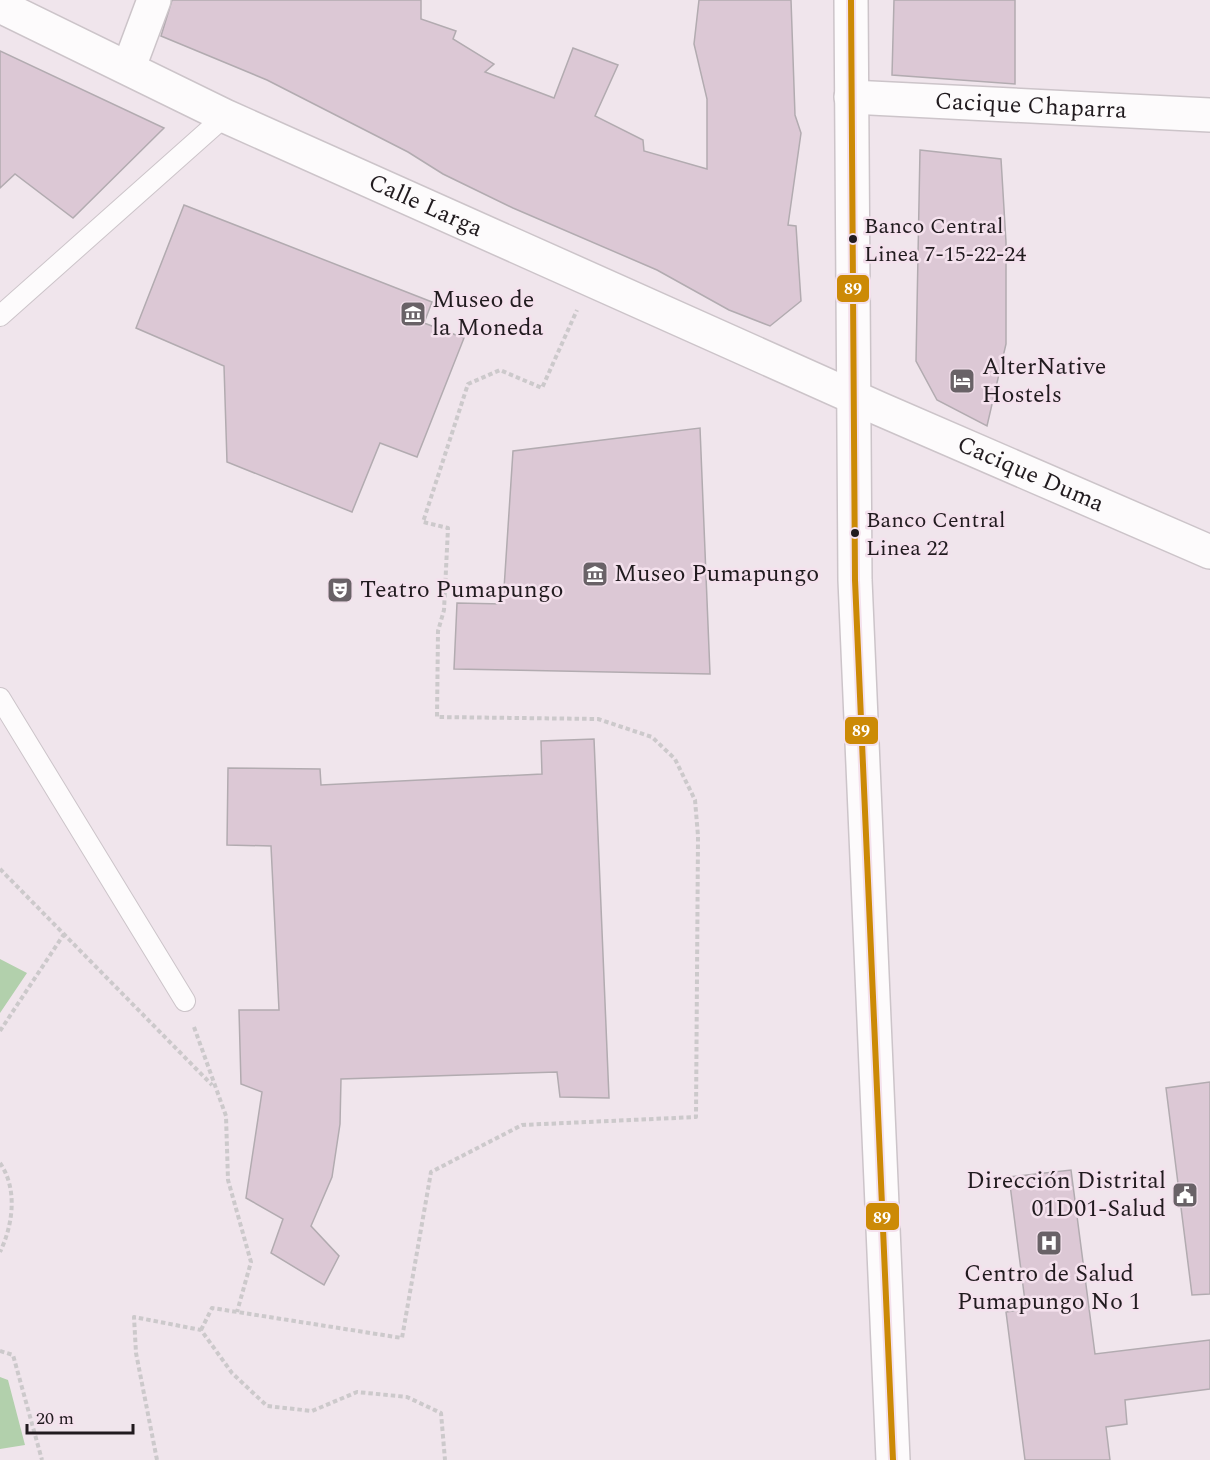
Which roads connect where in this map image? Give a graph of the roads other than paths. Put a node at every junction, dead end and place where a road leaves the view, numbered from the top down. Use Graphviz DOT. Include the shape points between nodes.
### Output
graph roads {
  1 [pos="154,0"];
  2 [pos="851,0"];
  3 [pos="0,6"];
  4 [pos="129,67"];
  5 [pos="851,97"];
  6 [pos="225,116"];
  7 [pos="1210,116"];
  8 [pos="0,316"];
  9 [pos="853,397"];
  10 [pos="1210,552"];
  11 [pos="0,698"];
  12 [pos="185,1001"];
  13 [pos="893,1460"];
  1 -- 4 [label="street"];
  2 -- 5 [label="street"];
  3 -- 4 [label="street, Calle Larga"];
  4 -- 6 [label="street, Calle Larga"];
  5 -- 7 [label="street, Cacique Chaparra"];
  5 -- 9 [label="street"];
  6 -- 8 [label="lane"];
  6 -- 9 [label="street, Calle Larga"];
  9 -- 10 [label="street, Cacique Duma"];
  9 -- 13 [label="street" via="856,591"];
  11 -- 12 [label="lane"];
}
